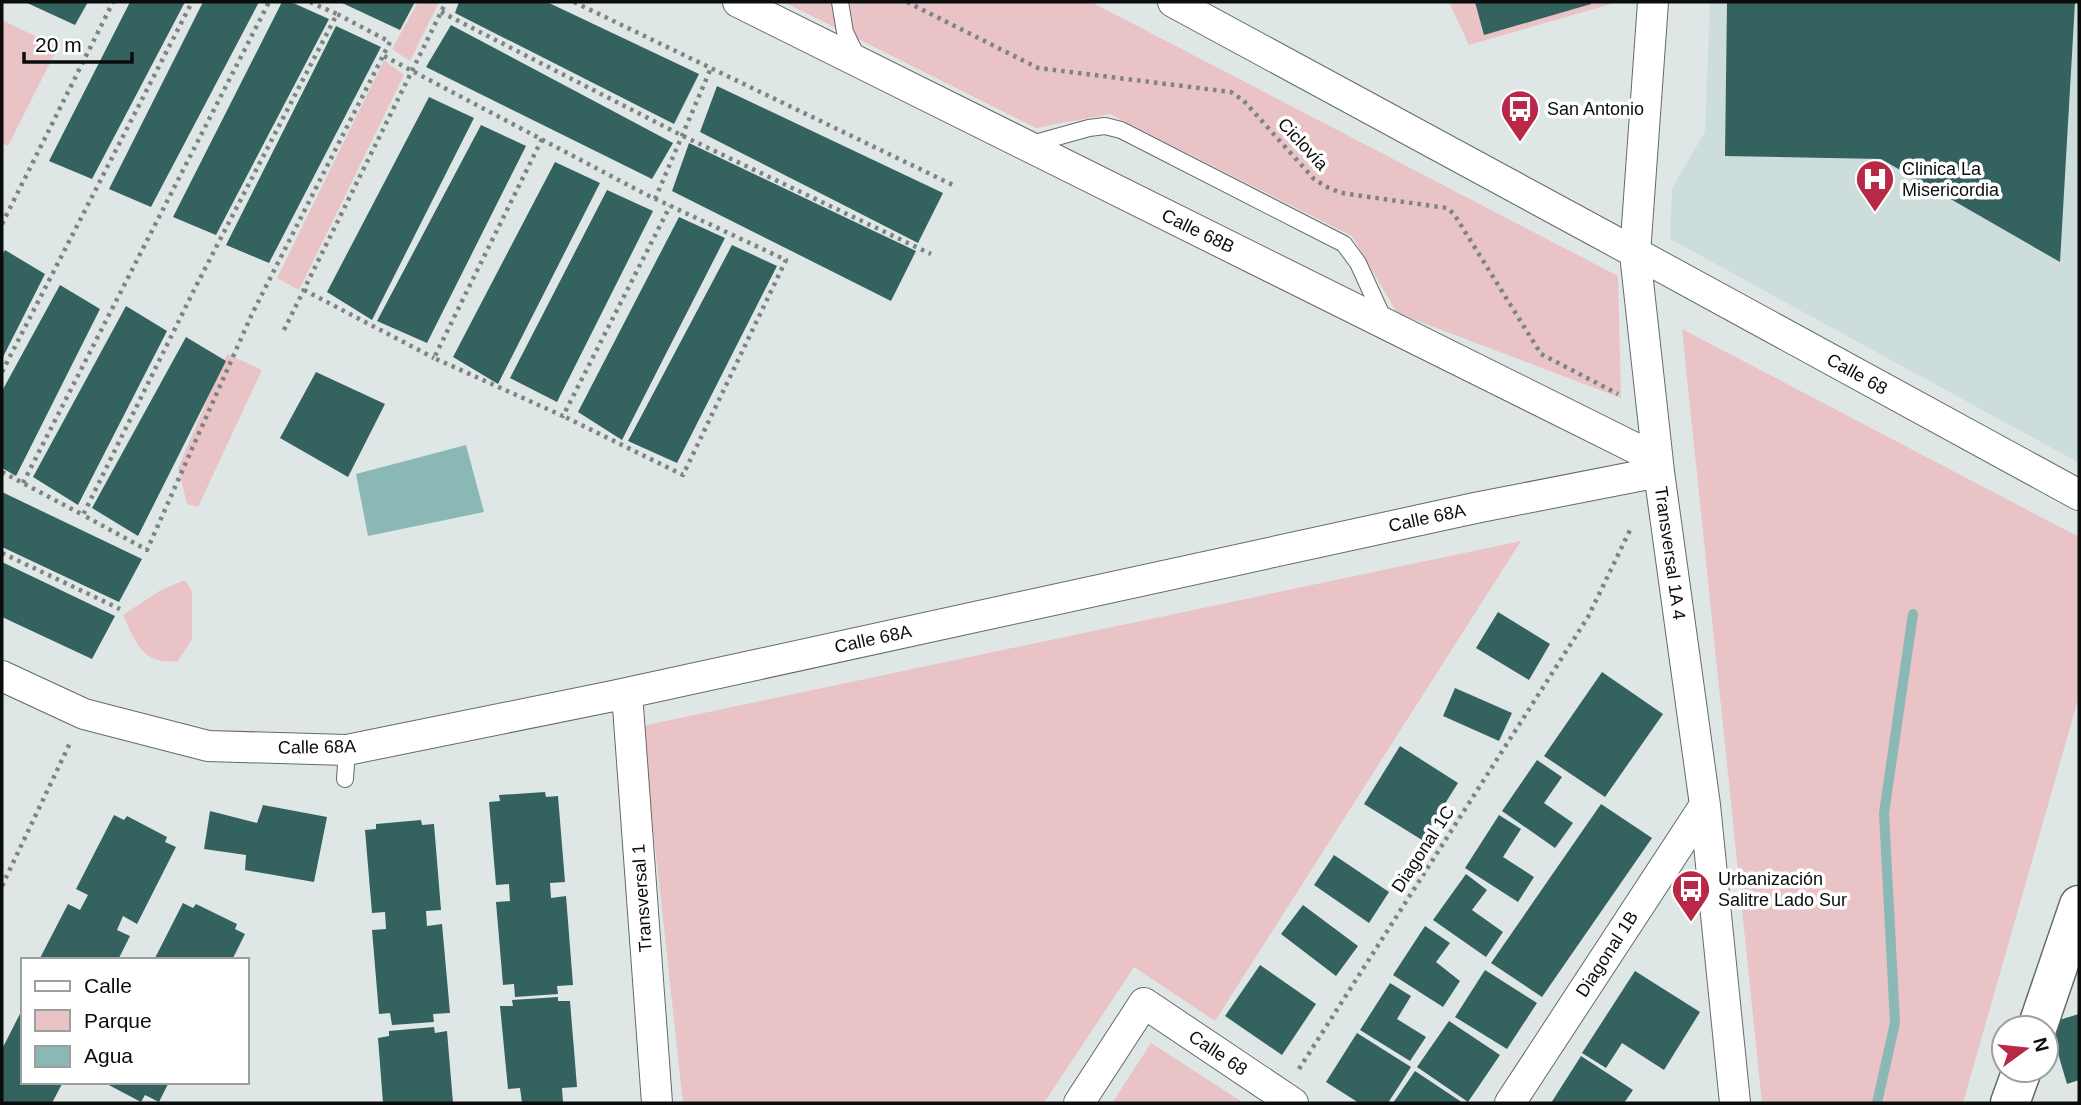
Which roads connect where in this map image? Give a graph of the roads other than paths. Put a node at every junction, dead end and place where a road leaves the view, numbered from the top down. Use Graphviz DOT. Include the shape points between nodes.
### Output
graph roads {
  1 [pos="738,2"];
  2 [pos="840,2"];
  3 [pos="1173,2"];
  4 [pos="1653,2"];
  5 [pos="859,62"];
  6 [pos="1026,145"];
  7 [pos="1635,254"];
  8 [pos="1385,323"];
  9 [pos="1658,465"];
  10 [pos="2079,495"];
  11 [pos="2,676"];
  12 [pos="627,693"];
  13 [pos="1705,805"];
  14 [pos="2077,921"];
  15 [pos="2041,1014"];
  16 [pos="2017,1084"];
  17 [pos="1287,1100"];
  18 [pos="657,1103"];
  19 [pos="1079,1103"];
  20 [pos="1510,1103"];
  21 [pos="1735,1103"];
  22 [pos="2010,1103"];
  1 -- 5 [label="street, Calle 68B"];
  2 -- 5 [label="lane" via="845,32"];
  3 -- 7 [label="street"];
  4 -- 7 [label="street, Transversal 1A 4"];
  5 -- 6 [label="street, Calle 68B"];
  6 -- 8 [label="street, Calle 68B"];
  6 -- 8 [label="lane" via="1089,128 1121,130 1344,244 1358,263"];
  7 -- 9 [label="street, Transversal 1A 4"];
  7 -- 10 [label="street, Calle 68"];
  8 -- 9 [label="street, Calle 68B"];
  9 -- 12 [label="street, Calle 68A"];
  9 -- 13 [label="street, Transversal 1A 4"];
  11 -- 12 [label="street, Calle 68A" via="85,714 208,746 346,765"];
  12 -- 18 [label="street, Transversal 1"];
  13 -- 20 [label="street, Diagonal 1B"];
  13 -- 21 [label="street, Transversal 1A 4"];
  14 -- 15 [label="street"];
  16 -- 22 [label="street"];
  17 -- 19 [label="street, Calle 68" via="1144,1003"];
}
